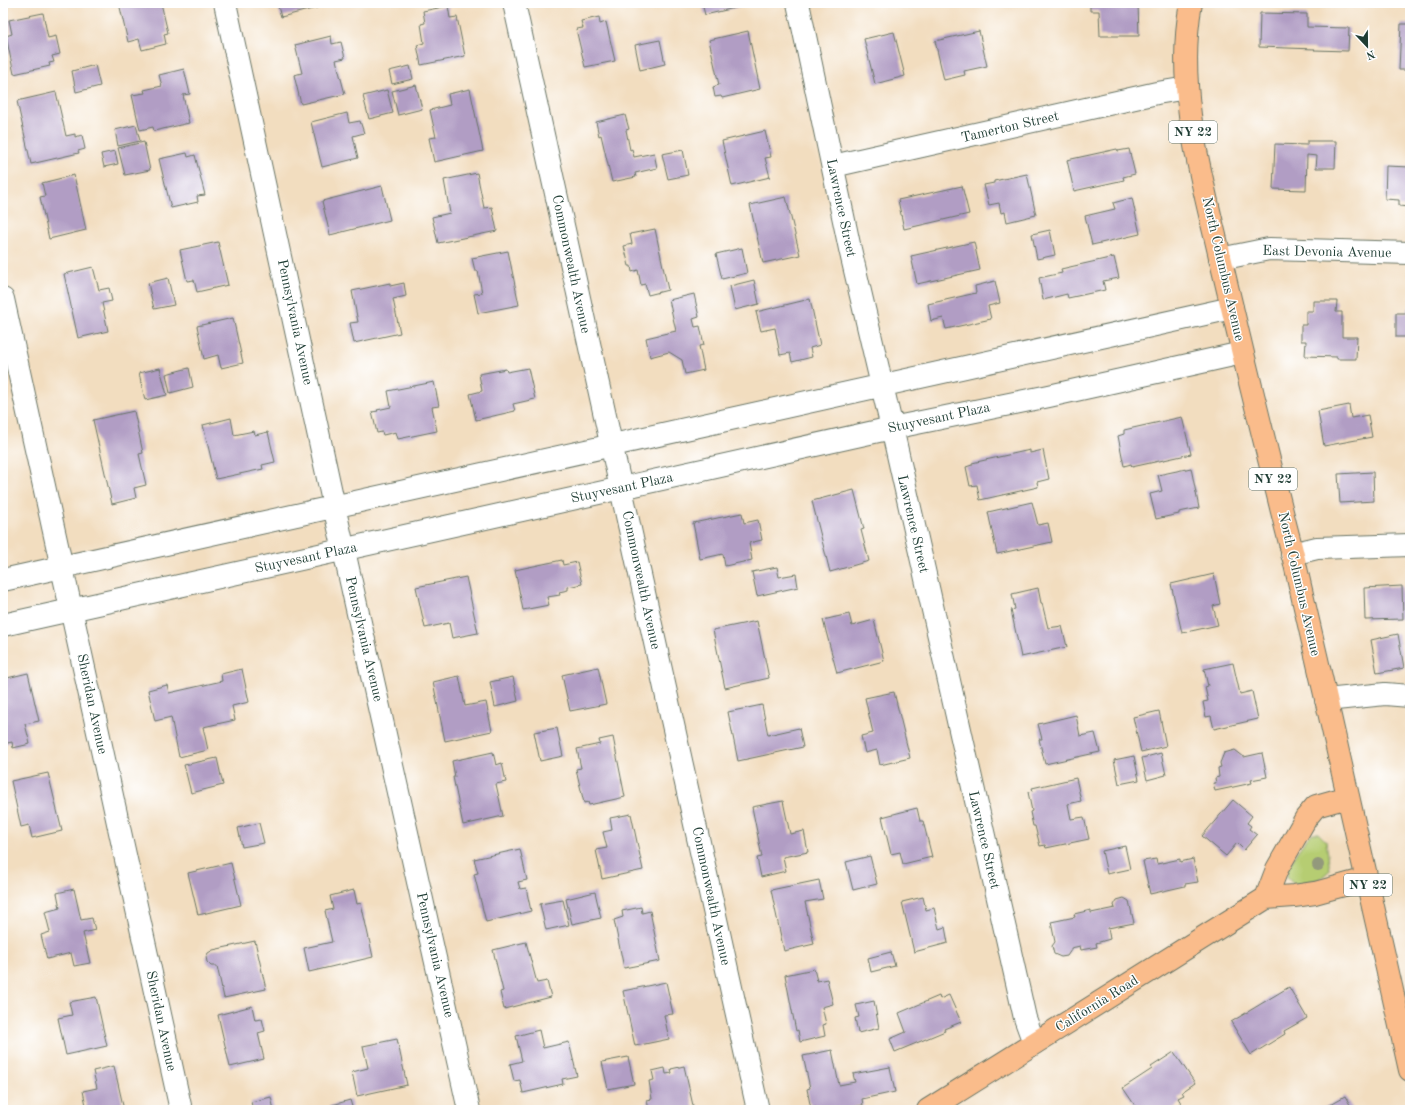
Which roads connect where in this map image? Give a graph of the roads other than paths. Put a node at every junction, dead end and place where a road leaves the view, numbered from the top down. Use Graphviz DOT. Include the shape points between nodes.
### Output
graph roads {
  1 [pos="225,3"];
  2 [pos="514,3"];
  3 [pos="798,3"];
  4 [pos="1191,3"];
  5 [pos="1187,88"];
  6 [pos="833,166"];
  7 [pos="1410,254"];
  8 [pos="1220,259"];
  9 [pos="3,299"];
  10 [pos="1232,308"];
  11 [pos="1242,353"];
  12 [pos="881,385"];
  13 [pos="892,428"];
  14 [pos="611,445"];
  15 [pos="621,488"];
  16 [pos="334,506"];
  17 [pos="1410,545"];
  18 [pos="345,550"];
  19 [pos="1292,554"];
  20 [pos="62,566"];
  21 [pos="3,580"];
  22 [pos="71,609"];
  23 [pos="3,625"];
  24 [pos="1410,696"];
  25 [pos="1326,700"];
  26 [pos="1348,797"];
  27 [pos="1366,879"];
  28 [pos="1266,898"];
  29 [pos="1034,1044"];
  30 [pos="1410,1070"];
  31 [pos="181,1110"];
  32 [pos="469,1110"];
  33 [pos="758,1110"];
  34 [pos="928,1110"];
  1 -- 16 [label="street, Pennsylvania Avenue"];
  2 -- 14 [label="street, Commonwealth Avenue"];
  3 -- 6 [label="street, Lawrence Street"];
  4 -- 5 [label="main road, North Columbus Avenue / NY 22" via="1186,66"];
  5 -- 6 [label="street, Tamerton Street"];
  5 -- 8 [label="main road, North Columbus Avenue / NY 22" via="1196,153"];
  6 -- 12 [label="street, Lawrence Street"];
  7 -- 8 [label="street, East Devonia Avenue" via="1269,249"];
  8 -- 10 [label="main road, North Columbus Avenue / NY 22"];
  9 -- 20 [label="street, Sheridan Avenue"];
  10 -- 11 [label="main road, North Columbus Avenue / NY 22"];
  10 -- 12 [label="street"];
  11 -- 13 [label="street, Stuyvesant Plaza"];
  11 -- 19 [label="main road, North Columbus Avenue / NY 22"];
  12 -- 13 [label="street, Lawrence Street"];
  12 -- 14 [label="street"];
  13 -- 15 [label="street, Stuyvesant Plaza"];
  13 -- 29 [label="street, Lawrence Street" via="1025,1018"];
  14 -- 15 [label="street, Commonwealth Avenue"];
  14 -- 16 [label="street"];
  15 -- 18 [label="street, Stuyvesant Plaza"];
  15 -- 33 [label="street, Commonwealth Avenue"];
  16 -- 18 [label="street, Pennsylvania Avenue"];
  16 -- 20 [label="street"];
  17 -- 19 [label="street" via="1317,548"];
  18 -- 22 [label="street, Stuyvesant Plaza"];
  18 -- 32 [label="street, Pennsylvania Avenue"];
  19 -- 25 [label="main road, North Columbus Avenue / NY 22"];
  20 -- 21 [label="street"];
  20 -- 22 [label="street, Sheridan Avenue"];
  22 -- 23 [label="street, Stuyvesant Plaza"];
  22 -- 31 [label="street, Sheridan Avenue"];
  24 -- 25 [label="street" via="1385,694"];
  25 -- 26 [label="main road, North Columbus Avenue / NY 22"];
  26 -- 27 [label="main road, North Columbus Avenue / NY 22"];
  26 -- 28 [label="main road" via="1316,806 1306,818 1277,869"];
  27 -- 28 [label="main road, California Road" via="1314,893"];
  27 -- 30 [label="main road, North Columbus Avenue / NY 22"];
  28 -- 29 [label="main road, California Road"];
  29 -- 34 [label="main road, California Road"];
}
